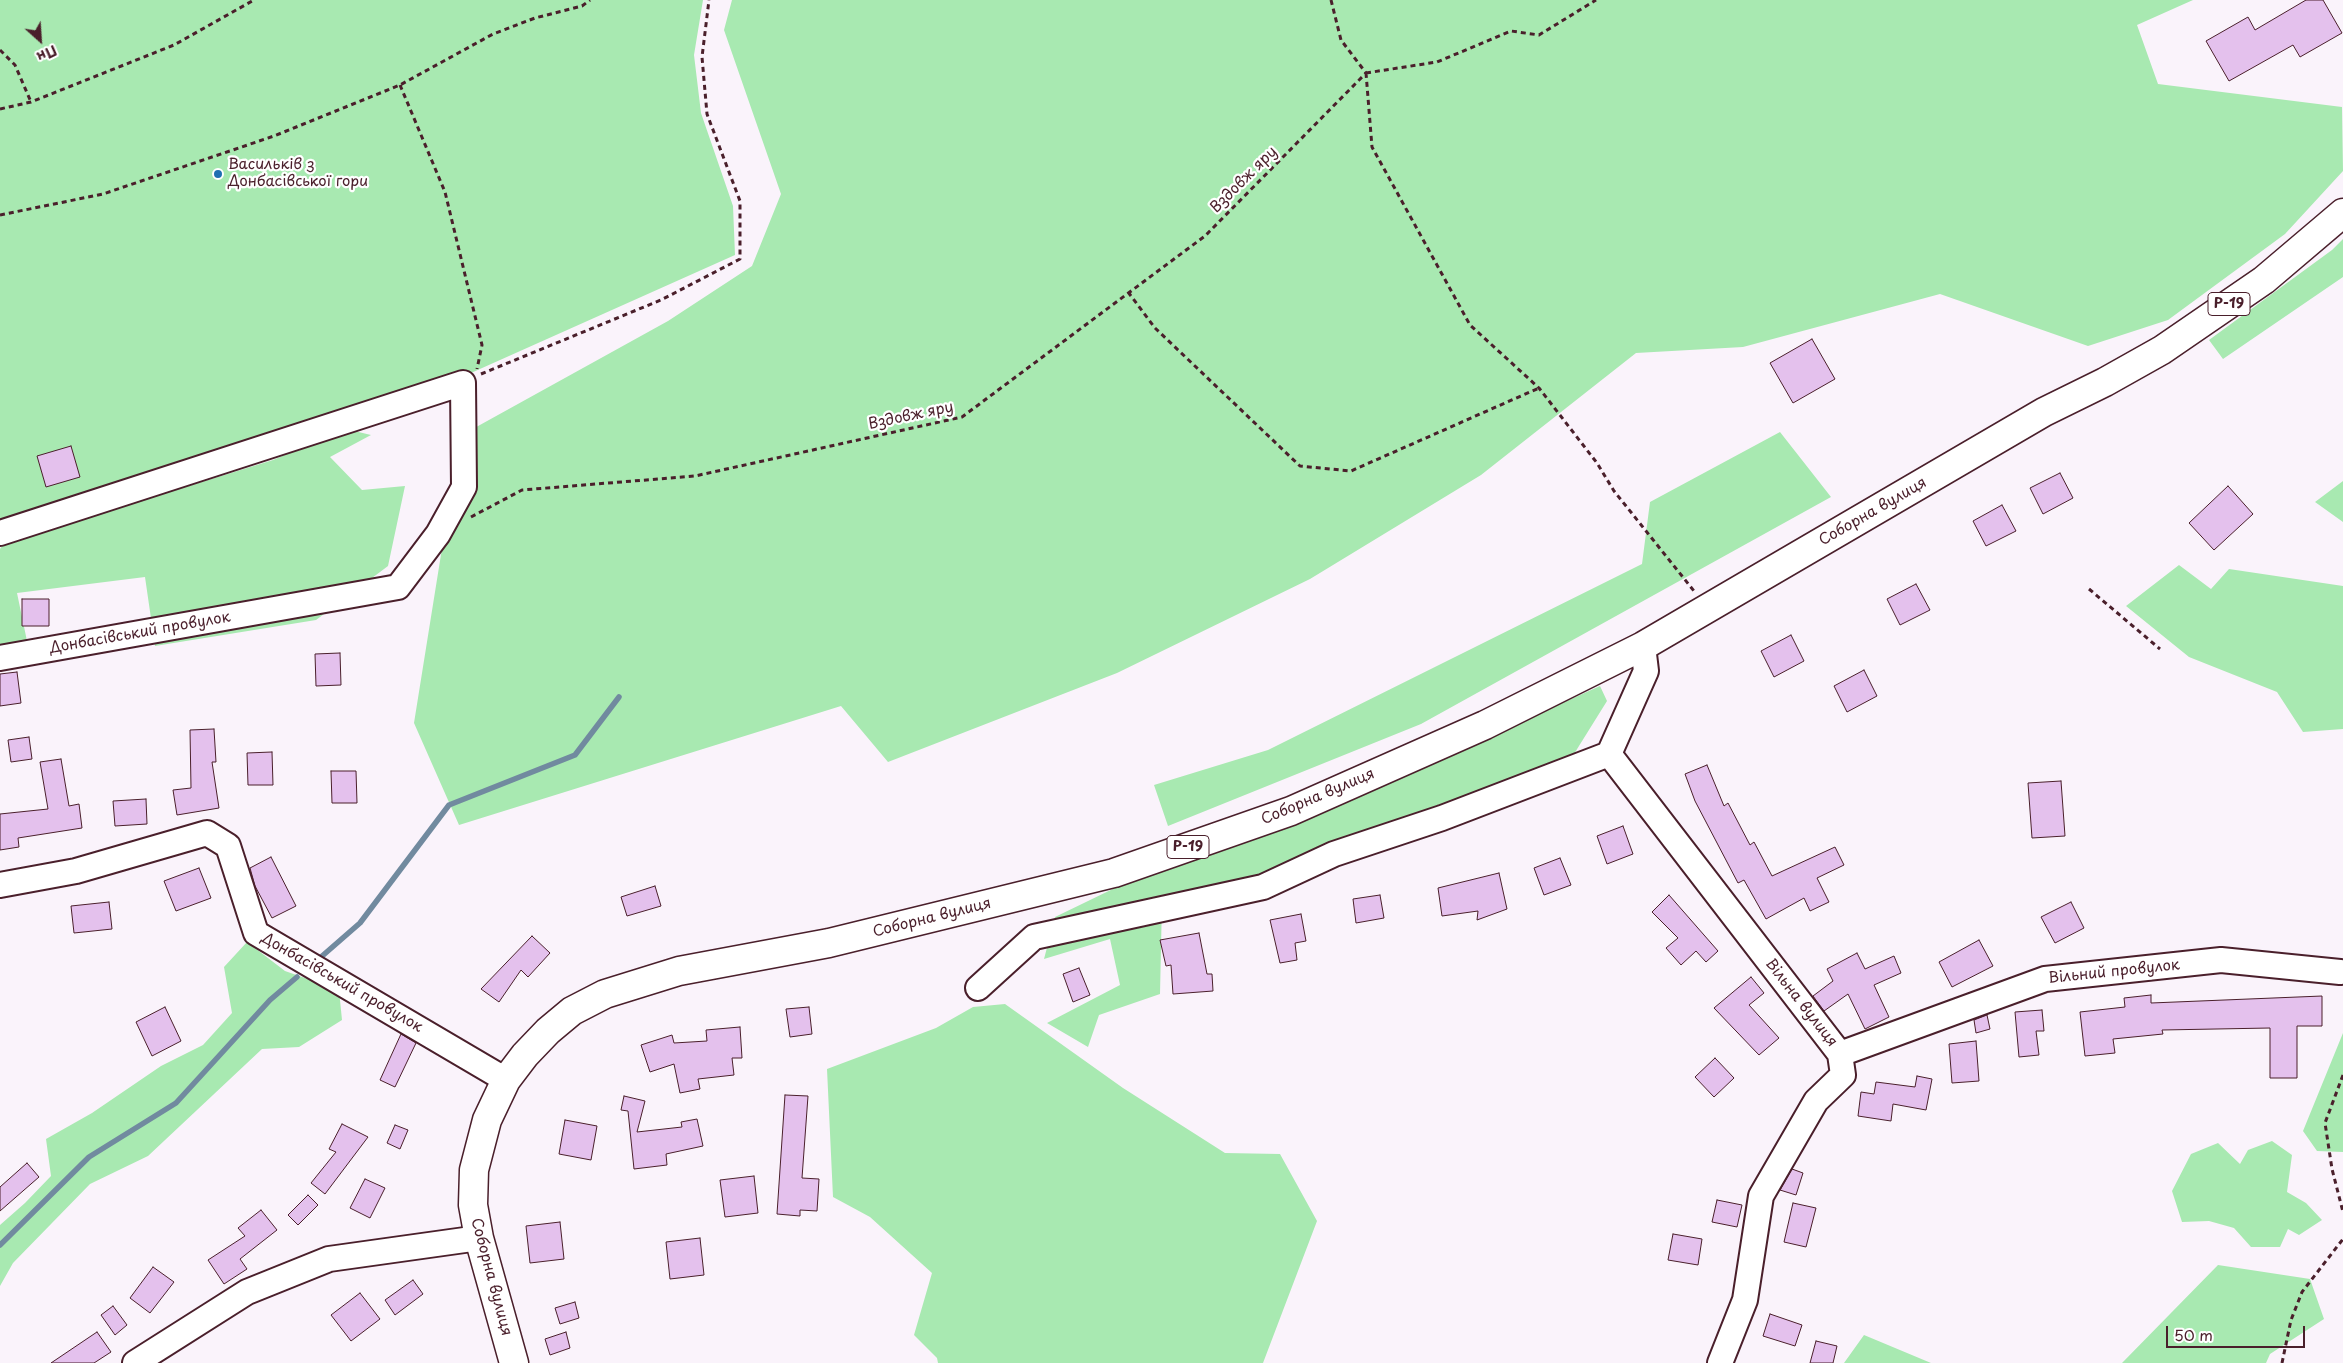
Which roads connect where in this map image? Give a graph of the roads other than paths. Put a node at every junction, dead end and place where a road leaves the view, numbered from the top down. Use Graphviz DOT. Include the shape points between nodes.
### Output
graph roads {
  1 [pos="2343,212"];
  2 [pos="0,533"];
  3 [pos="1643,646"];
  4 [pos="0,658"];
  5 [pos="1609,754"];
  6 [pos="0,885"];
  7 [pos="2340,972"];
  8 [pos="978,988"];
  9 [pos="1840,1054"];
  10 [pos="506,1080"];
  11 [pos="479,1238"];
  12 [pos="135,1363"];
  13 [pos="514,1363"];
  14 [pos="1720,1363"];
  1 -- 3 [label="main road, Соборна вулиця / Р-19" via="2264,280 2162,350 2044,412"];
  2 -- 4 [label="street, Донбасівський провулок" via="463,382 464,487 438,534 398,587"];
  3 -- 5 [label="street" via="1646,671"];
  3 -- 10 [label="main road, Соборна вулиця / Р-19" via="1485,725 1291,811 1114,874 829,942 679,971 605,994 572,1011 548,1031"];
  5 -- 8 [label="street" via="1442,818 1334,854 1263,887 1034,937"];
  5 -- 9 [label="street, Вільна вулиця"];
  6 -- 10 [label="street, Донбасівський провулок" via="76,871 206,833 228,846 256,933"];
  7 -- 9 [label="street, Вільний провулок" via="2222,960 2046,979"];
  9 -- 14 [label="street, Вільна вулиця" via="1842,1075 1816,1101 1761,1196 1745,1300"];
  10 -- 11 [label="main road, Соборна вулиця / Р-19" via="487,1120 474,1170 473,1205"];
  11 -- 12 [label="street" via="329,1259 247,1292"];
  11 -- 13 [label="main road, Соборна вулиця / Р-19"];
}
